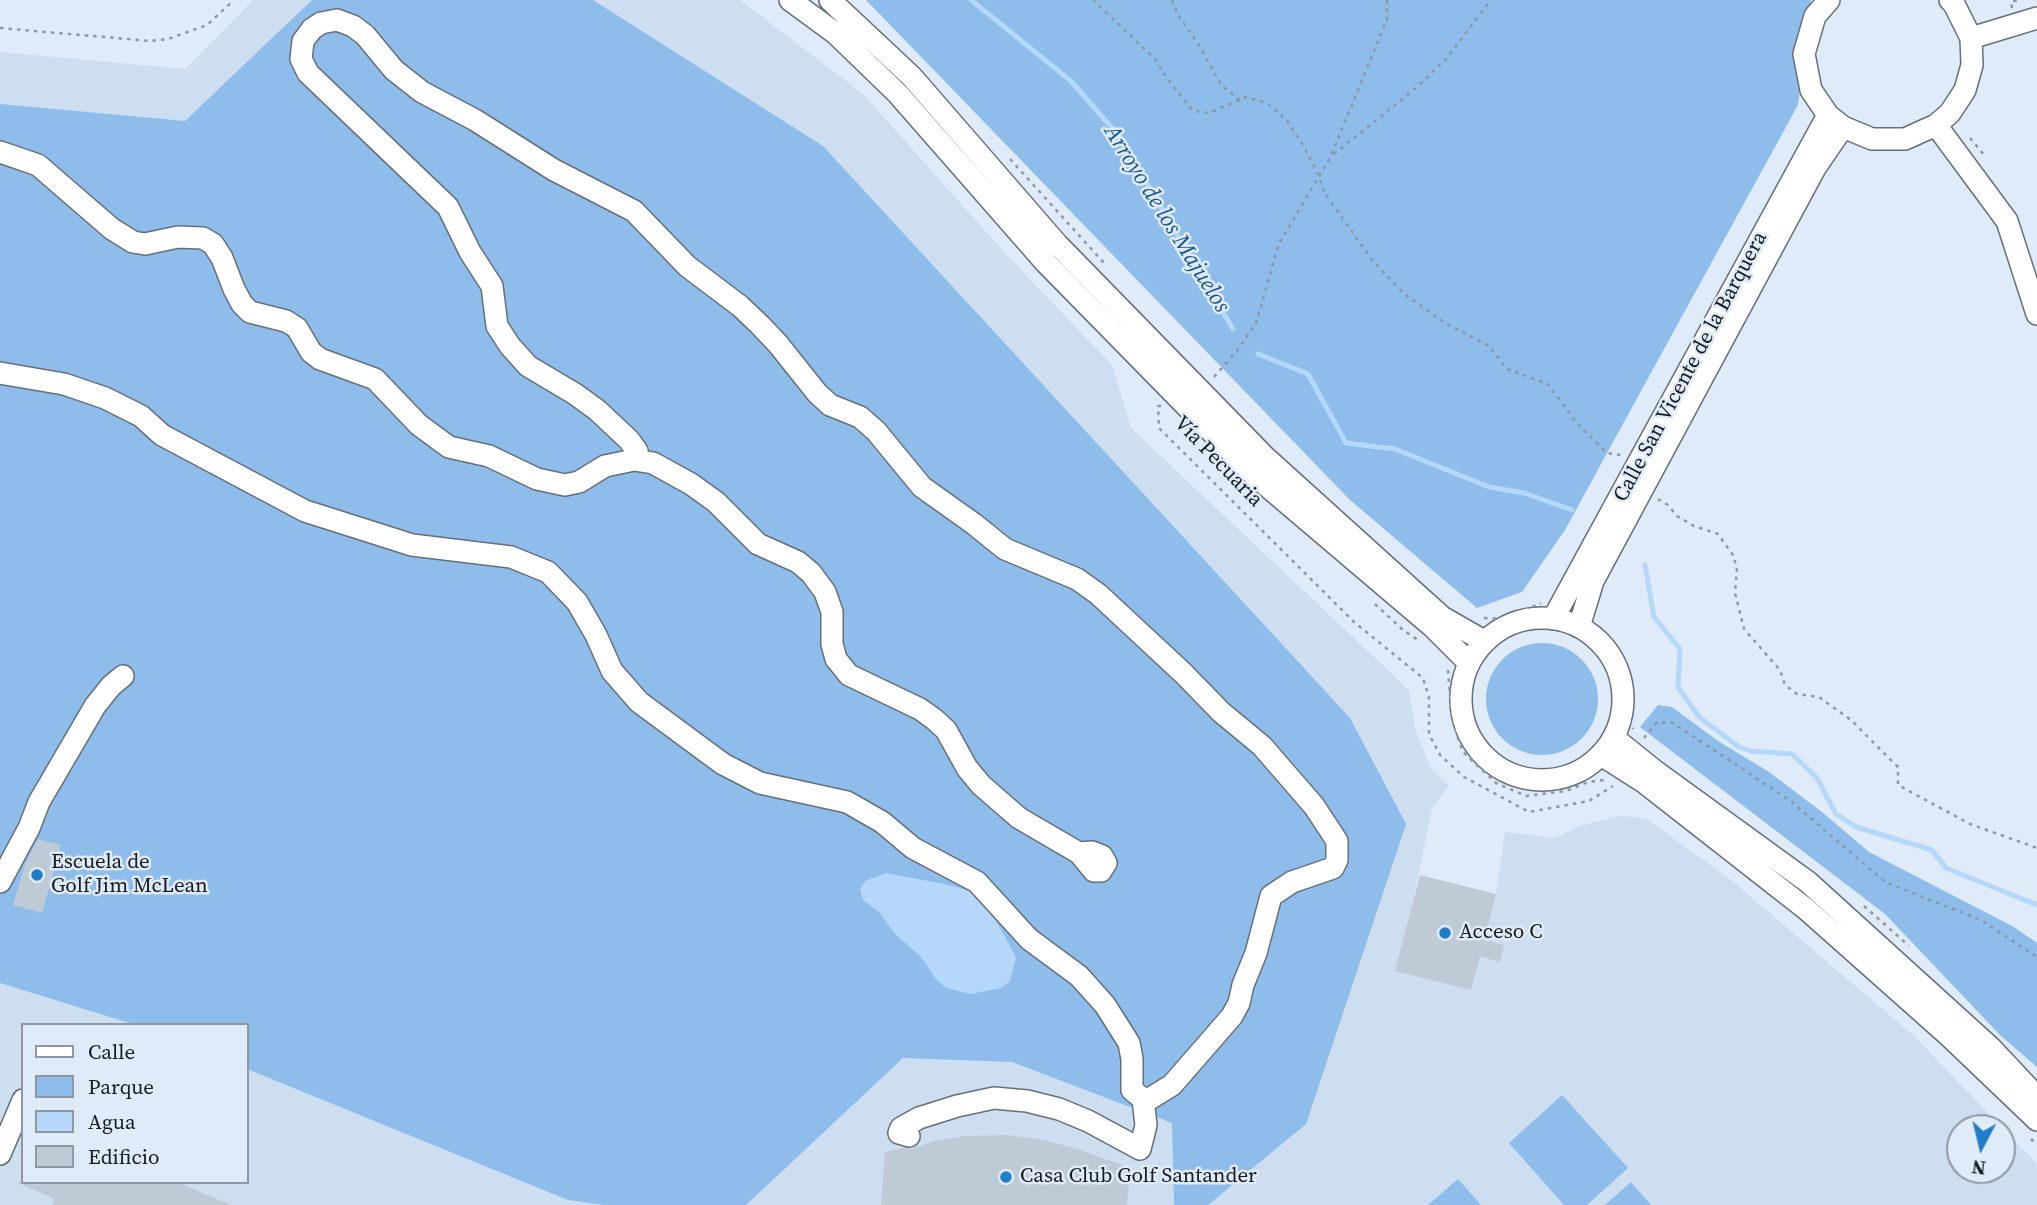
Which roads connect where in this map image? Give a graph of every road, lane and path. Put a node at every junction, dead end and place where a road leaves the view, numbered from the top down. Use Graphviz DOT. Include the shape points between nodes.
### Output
graph roads {
  1 [pos="234,0"];
  2 [pos="790,0"];
  3 [pos="830,0"];
  4 [pos="1093,0"];
  5 [pos="1172,0"];
  6 [pos="1387,0"];
  7 [pos="1491,0"];
  8 [pos="1829,0"];
  9 [pos="1950,0"];
  10 [pos="2018,0"];
  11 [pos="2028,21"];
  12 [pos="0,28"];
  13 [pos="1970,38"];
  14 [pos="1240,100"];
  15 [pos="1835,121"];
  16 [pos="1936,125"];
  17 [pos="1964,130"];
  18 [pos="0,152"];
  19 [pos="1331,156"];
  20 [pos="1009,158"];
  21 [pos="1966,166"];
  22 [pos="1319,176"];
  23 [pos="1109,269"];
  24 [pos="2037,314"];
  25 [pos="0,373"];
  26 [pos="1194,399"];
  27 [pos="1641,458"];
  28 [pos="634,460"];
  29 [pos="1656,497"];
  30 [pos="1549,610"];
  31 [pos="1476,618"];
  32 [pos="1587,626"];
  33 [pos="1484,641"];
  34 [pos="1469,663"];
  35 [pos="123,676"];
  36 [pos="1616,742"];
  37 [pos="1640,743"];
  38 [pos="1615,785"];
  39 [pos="2037,848"];
  40 [pos="1079,853"];
  41 [pos="0,882"];
  42 [pos="2037,957"];
  43 [pos="2037,1097"];
  44 [pos="1143,1100"];
  45 [pos="21,1105"];
  46 [pos="2037,1120"];
  47 [pos="909,1136"];
  48 [pos="0,1154"];
  1 -- 12 [label="path" via="207,25 168,39"];
  2 -- 26 [label="street" via="835,33 898,94 1046,263"];
  3 -- 26 [label="street" via="912,78"];
  4 -- 14 [label="path" via="1155,59 1193,111 1209,113"];
  5 -- 14 [label="path" via="1221,85"];
  6 -- 19 [label="path, Vía Pecuaria" via="1387,19"];
  7 -- 19 [label="path" via="1446,59"];
  8 -- 15 [label="street" via="1815,16 1804,54 1811,90"];
  9 -- 13 [label="street"];
  10 -- 11 [label="path" via="2011,2"];
  11 -- 13 [label="street"];
  13 -- 16 [label="street" via="1972,65 1965,90"];
  14 -- 22 [label="path" via="1246,97 1267,103 1287,121"];
  15 -- 16 [label="street" via="1872,139 1905,139"];
  15 -- 27 [label="street, Calle San Vicente de la Barquera" via="1802,160"];
  15 -- 32 [label="street, Calle San Vicente de la Barquera" via="1808,180 1593,582"];
  16 -- 21 [label="street"];
  17 -- 21 [label="path" via="1984,155"];
  18 -- 28 [label="street" via="37,165 133,242 191,236 213,244 250,312 286,321 297,328 320,359 374,379 419,425 449,447 489,456 537,479 565,485 605,466"];
  19 -- 22 [label="path, Vía Pecuaria"];
  20 -- 23 [label="path"];
  21 -- 24 [label="street" via="2007,221"];
  22 -- 26 [label="path, Vía Pecuaria" via="1279,244 1256,323"];
  22 -- 27 [label="path" via="1324,192 1403,293 1489,346 1507,369 1548,384 1607,453"];
  25 -- 44 [label="street" via="64,384 106,398 141,416 162,435 305,511 412,545 511,558 548,572 577,602 612,671 639,702 723,764 760,783 847,803 882,822 913,848 977,882 1029,939 1079,975 1105,1005 1129,1043 1132,1090"];
  26 -- 33 [label="street" via="1443,617"];
  26 -- 34 [label="street" via="1254,475"];
  26 -- 38 [label="path, Vía Pecuaria" via="1158,406 1159,428 1354,622 1423,678 1429,697 1429,734 1440,755 1464,777 1529,812 1589,801"];
  27 -- 30 [label="street, Calle San Vicente de la Barquera"];
  28 -- 40 [label="street" via="653,463 681,478 716,502 758,544 811,573 832,611 836,659 849,675 934,719 981,785 1019,818"];
  28 -- 44 [label="street" via="637,451 629,440 575,394 528,366 510,346 497,326 492,286 448,207 308,73 301,60 303,41 312,29 337,20 353,26 422,92 634,211 687,266 740,306 830,405 860,417 876,431 922,487 1005,549 1077,579 1098,594 1262,746 1314,806 1336,841 1333,867 1292,882 1271,896 1232,1016 1172,1085"];
  29 -- 39 [label="path" via="1677,516 1718,534 1733,555 1735,593 1744,629 1780,670 1785,685 1797,694 1819,697 1851,720 1898,768 1898,785 1970,824"];
  30 -- 31 [label="path" via="1504,619"];
  30 -- 32 [label="street"];
  30 -- 33 [label="street" via="1501,629"];
  32 -- 36 [label="street" via="1620,677 1623,712"];
  32 -- 36 [label="path" via="1625,670 1629,720"];
  33 -- 34 [label="street"];
  34 -- 36 [label="street" via="1460,700 1466,729 1482,755 1502,770 1517,777 1550,780 1583,769"];
  35 -- 41 [label="street" via="94,706"];
  36 -- 43 [label="street" via="1808,882 1991,1048"];
  36 -- 46 [label="street" via="1645,783 1806,909"];
  37 -- 42 [label="path" via="1657,722 1673,723 1793,802 1885,882 1981,920"];
  44 -- 47 [label="street" via="1146,1125 1140,1149 1059,1109 993,1098 919,1118 901,1128 899,1133"];
  45 -- 48 [label="street"];
}
